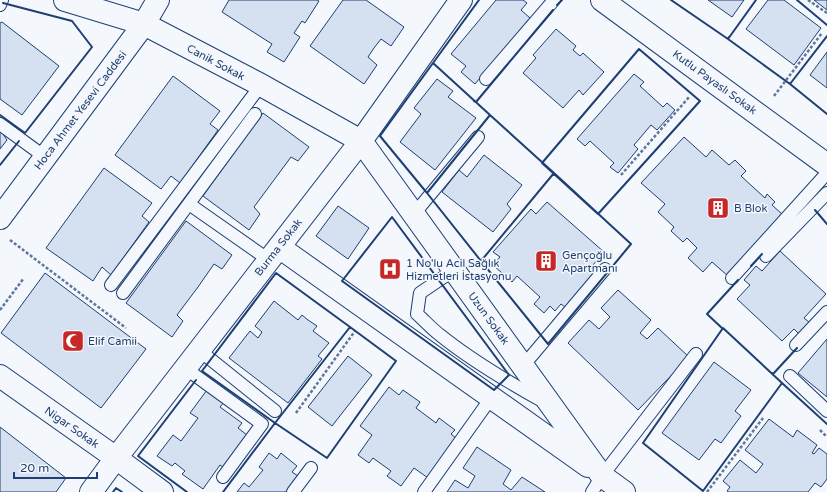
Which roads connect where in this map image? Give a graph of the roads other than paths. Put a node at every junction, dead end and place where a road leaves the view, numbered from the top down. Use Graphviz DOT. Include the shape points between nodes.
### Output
graph roads {
  1 [pos="2,0"];
  2 [pos="64,0"];
  3 [pos="158,0"];
  4 [pos="461,0"];
  5 [pos="554,0"];
  6 [pos="602,0"];
  7 [pos="0,5"];
  8 [pos="144,24"];
  9 [pos="486,79"];
  10 [pos="261,85"];
  11 [pos="255,114"];
  12 [pos="0,124"];
  13 [pos="478,137"];
  14 [pos="361,141"];
  15 [pos="45,157"];
  16 [pos="827,165"];
  17 [pos="827,173"];
  18 [pos="827,192"];
  19 [pos="189,204"];
  20 [pos="414,214"];
  21 [pos="0,218"];
  22 [pos="274,254"];
  23 [pos="766,256"];
  24 [pos="605,269"];
  25 [pos="454,270"];
  26 [pos="732,278"];
  27 [pos="110,285"];
  28 [pos="123,293"];
  29 [pos="827,312"];
  30 [pos="796,345"];
  31 [pos="199,350"];
  32 [pos="696,354"];
  33 [pos="523,366"];
  34 [pos="186,368"];
  35 [pos="0,376"];
  36 [pos="790,376"];
  37 [pos="491,398"];
  38 [pos="553,408"];
  39 [pos="275,411"];
  40 [pos="827,411"];
  41 [pos="116,458"];
  42 [pos="311,468"];
  43 [pos="223,477"];
  44 [pos="597,484"];
  45 [pos="91,492"];
  46 [pos="162,492"];
  47 [pos="293,492"];
  48 [pos="424,492"];
  49 [pos="624,492"];
  1 -- 7 [label="lane"];
  2 -- 8 [label="street, Canik Sokak"];
  3 -- 8 [label="street, Hoca Ahmet Yesevi Caddesi"];
  4 -- 14 [label="street, Burma Sokak"];
  5 -- 9 [label="lane"];
  6 -- 16 [label="street, Kutlu Payaslı Sokak"];
  8 -- 10 [label="street, Canik Sokak"];
  8 -- 15 [label="street, Hoca Ahmet Yesevi Caddesi"];
  10 -- 14 [label="street, Canik Sokak"];
  10 -- 27 [label="lane"];
  11 -- 19 [label="lane"];
  12 -- 15 [label="lane"];
  13 -- 20 [label="lane"];
  14 -- 20 [label="street, Uzun Sokak"];
  14 -- 22 [label="street, Burma Sokak"];
  15 -- 21 [label="street, Hoca Ahmet Yesevi Caddesi"];
  17 -- 26 [label="lane"];
  18 -- 23 [label="lane"];
  19 -- 22 [label="lane"];
  19 -- 28 [label="lane"];
  20 -- 25 [label="street, Uzun Sokak"];
  22 -- 31 [label="street, Burma Sokak"];
  22 -- 37 [label="street, Uzun Sokak" via="370,311"];
  24 -- 33 [label="lane"];
  25 -- 33 [label="street, Uzun Sokak"];
  25 -- 38 [label="lane" via="420,293 417,314 439,335 478,362"];
  29 -- 30 [label="lane"];
  31 -- 34 [label="street, Burma Sokak"];
  31 -- 39 [label="lane"];
  32 -- 44 [label="lane"];
  33 -- 38 [label="street, Uzun Sokak"];
  34 -- 41 [label="street, Burma Sokak"];
  34 -- 43 [label="lane" via="262,424"];
  35 -- 41 [label="street, Nigar Sokak"];
  36 -- 40 [label="lane"];
  37 -- 44 [label="street, Uzun Sokak"];
  37 -- 48 [label="lane"];
  38 -- 44 [label="street, Uzun Sokak"];
  41 -- 45 [label="street, Burma Sokak"];
  41 -- 46 [label="street, Nigar Sokak"];
  42 -- 47 [label="lane"];
  44 -- 49 [label="street, Uzun Sokak"];
}
